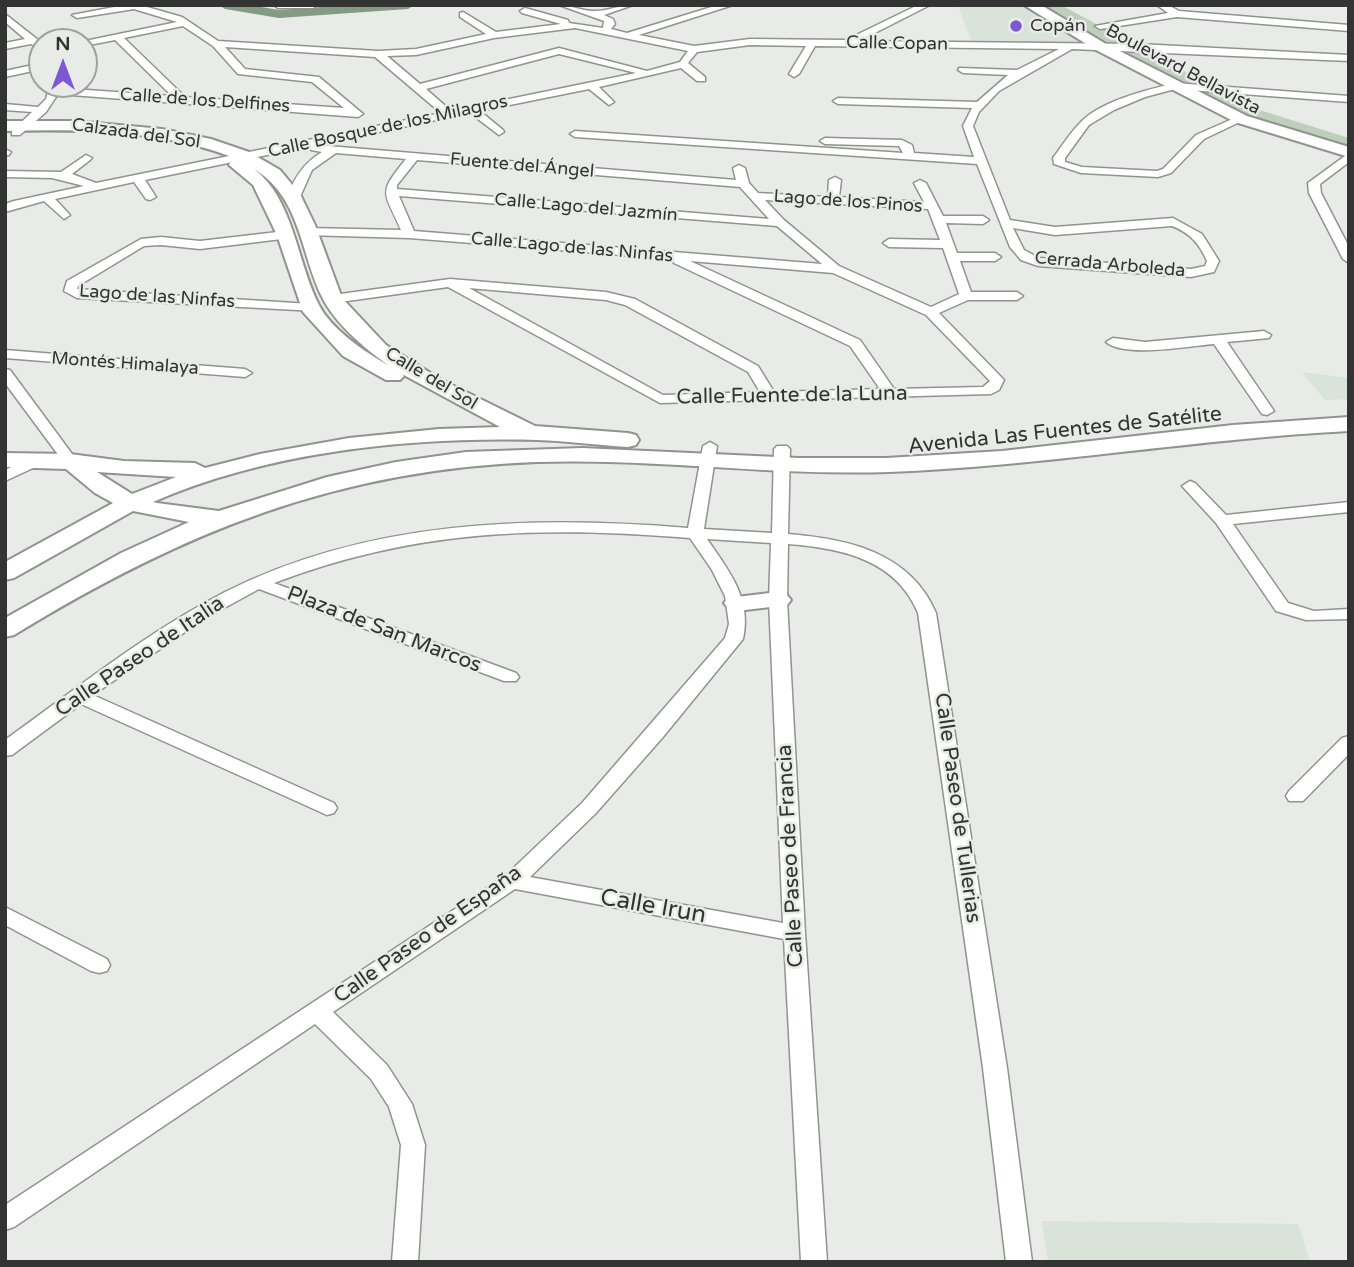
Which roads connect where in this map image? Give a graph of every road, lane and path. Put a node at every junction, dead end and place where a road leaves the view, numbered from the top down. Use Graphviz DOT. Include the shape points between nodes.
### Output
graph roads {
  1 [pos="278,5"];
  2 [pos="313,5"];
  3 [pos="562,5"];
  4 [pos="629,5"];
  5 [pos="729,5"];
  6 [pos="926,5"];
  7 [pos="1031,5"];
  8 [pos="1161,5"];
  9 [pos="1190,5"];
  10 [pos="131,6"];
  11 [pos="525,11"];
  12 [pos="596,14"];
  13 [pos="1177,14"];
  14 [pos="77,15"];
  15 [pos="463,15"];
  16 [pos="5,17"];
  17 [pos="187,22"];
  18 [pos="1277,22"];
  19 [pos="1095,23"];
  20 [pos="575,25"];
  21 [pos="1349,28"];
  22 [pos="606,30"];
  23 [pos="494,35"];
  24 [pos="627,35"];
  25 [pos="28,36"];
  26 [pos="117,36"];
  27 [pos="98,40"];
  28 [pos="812,43"];
  29 [pos="846,43"];
  30 [pos="216,44"];
  31 [pos="28,45"];
  32 [pos="5,46"];
  33 [pos="1071,46"];
  34 [pos="1101,47"];
  35 [pos="1139,47"];
  36 [pos="694,49"];
  37 [pos="378,54"];
  38 [pos="1349,58"];
  39 [pos="683,64"];
  40 [pos="620,66"];
  41 [pos="28,69"];
  42 [pos="963,70"];
  43 [pos="1021,72"];
  44 [pos="649,73"];
  45 [pos="5,74"];
  46 [pos="794,74"];
  47 [pos="701,79"];
  48 [pos="591,85"];
  49 [pos="1175,86"];
  50 [pos="1210,87"];
  51 [pos="417,88"];
  52 [pos="98,91"];
  53 [pos="528,97"];
  54 [pos="49,98"];
  55 [pos="181,99"];
  56 [pos="1349,99"];
  57 [pos="609,102"];
  58 [pos="838,102"];
  59 [pos="978,105"];
  60 [pos="5,107"];
  61 [pos="471,109"];
  62 [pos="42,110"];
  63 [pos="356,112"];
  64 [pos="448,113"];
  65 [pos="1241,119"];
  66 [pos="13,130"];
  67 [pos="372,131"];
  68 [pos="499,132"];
  69 [pos="575,134"];
  70 [pos="1349,138"];
  71 [pos="301,146"];
  72 [pos="332,150"];
  73 [pos="1349,154"];
  74 [pos="413,157"];
  75 [pos="86,158"];
  76 [pos="240,159"];
  77 [pos="979,161"];
  78 [pos="739,168"];
  79 [pos="5,174"];
  80 [pos="64,176"];
  81 [pos="138,179"];
  82 [pos="835,180"];
  83 [pos="920,183"];
  84 [pos="743,184"];
  85 [pos="95,187"];
  86 [pos="391,192"];
  87 [pos="755,196"];
  88 [pos="150,197"];
  89 [pos="294,197"];
  90 [pos="47,198"];
  91 [pos="833,200"];
  92 [pos="10,206"];
  93 [pos="930,206"];
  94 [pos="64,215"];
  95 [pos="939,219"];
  96 [pos="983,220"];
  97 [pos="780,223"];
  98 [pos="1006,223"];
  99 [pos="308,232"];
  100 [pos="410,234"];
  101 [pos="286,235"];
  102 [pos="889,243"];
  103 [pos="947,244"];
  104 [pos="668,256"];
  105 [pos="953,257"];
  106 [pos="995,257"];
  107 [pos="1349,259"];
  108 [pos="835,269"];
  109 [pos="450,282"];
  110 [pos="966,296"];
  111 [pos="1017,296"];
  112 [pos="333,299"];
  113 [pos="310,307"];
  114 [pos="930,312"];
  115 [pos="1264,335"];
  116 [pos="1218,339"];
  117 [pos="1113,342"];
  118 [pos="5,354"];
  119 [pos="5,373"];
  120 [pos="245,373"];
  121 [pos="13,394"];
  122 [pos="890,394"];
  123 [pos="770,397"];
  124 [pos="1349,408"];
  125 [pos="452,410"];
  126 [pos="1267,411"];
  127 [pos="1304,417"];
  128 [pos="1349,424"];
  129 [pos="502,433"];
  130 [pos="530,433"];
  131 [pos="430,438"];
  132 [pos="605,448"];
  133 [pos="708,454"];
  134 [pos="539,455"];
  135 [pos="568,455"];
  136 [pos="781,457"];
  137 [pos="41,459"];
  138 [pos="5,460"];
  139 [pos="71,461"];
  140 [pos="229,468"];
  141 [pos="5,476"];
  142 [pos="1190,486"];
  143 [pos="130,505"];
  144 [pos="251,505"];
  145 [pos="1349,507"];
  146 [pos="220,518"];
  147 [pos="1222,520"];
  148 [pos="695,533"];
  149 [pos="778,539"];
  150 [pos="5,573"];
  151 [pos="259,583"];
  152 [pos="778,600"];
  153 [pos="737,603"];
  154 [pos="1349,614"];
  155 [pos="5,629"];
  156 [pos="510,677"];
  157 [pos="78,696"];
  158 [pos="1349,742"];
  159 [pos="5,750"];
  160 [pos="1296,796"];
  161 [pos="327,808"];
  162 [pos="512,881"];
  163 [pos="5,915"];
  164 [pos="794,933"];
  165 [pos="99,965"];
  166 [pos="317,1011"];
  167 [pos="5,1219"];
  168 [pos="405,1262"];
  169 [pos="814,1262"];
  170 [pos="1020,1262"];
  1 -- 2 [label="street"];
  3 -- 12 [label="street"];
  4 -- 12 [label="street"];
  5 -- 24 [label="street"];
  6 -- 29 [label="street"];
  7 -- 34 [label="main road, Boulevard Bellavista"];
  8 -- 13 [label="street"];
  9 -- 18 [label="street"];
  10 -- 14 [label="street"];
  10 -- 17 [label="street"];
  11 -- 20 [label="street"];
  12 -- 22 [label="street" via="608,19"];
  13 -- 18 [label="street"];
  13 -- 19 [label="street"];
  15 -- 23 [label="street"];
  16 -- 25 [label="street"];
  17 -- 26 [label="street"];
  17 -- 30 [label="street"];
  18 -- 21 [label="street"];
  19 -- 35 [label="main road, Boulevard Bellavista"];
  20 -- 22 [label="street"];
  20 -- 23 [label="street"];
  22 -- 24 [label="street"];
  23 -- 37 [label="street" via="416,52"];
  24 -- 36 [label="street"];
  26 -- 27 [label="street"];
  26 -- 55 [label="street"];
  28 -- 29 [label="street, Calle Copan"];
  28 -- 36 [label="street, Calle Copan" via="730,43"];
  28 -- 46 [label="street"];
  29 -- 33 [label="street, Calle Copan"];
  30 -- 37 [label="street"];
  30 -- 63 [label="street" via="242,72 315,79"];
  31 -- 32 [label="street"];
  33 -- 34 [label="street, Calle Copan"];
  33 -- 43 [label="street"];
  34 -- 35 [label="street, Calle Copan"];
  34 -- 49 [label="main road, Boulevard Bellavista"];
  35 -- 38 [label="street, Calle Copan"];
  35 -- 50 [label="main road, Boulevard Bellavista"];
  36 -- 39 [label="street"];
  37 -- 51 [label="street"];
  39 -- 44 [label="street, Calle Bosque de los Milagros"];
  39 -- 47 [label="street"];
  40 -- 44 [label="street"];
  40 -- 51 [label="street" via="559,51"];
  40 -- 53 [label="street, Calle Bosque de los Milagros"];
  41 -- 45 [label="street"];
  42 -- 43 [label="street"];
  43 -- 59 [label="street"];
  44 -- 48 [label="street, Calle Bosque de los Milagros"];
  48 -- 53 [label="street, Calle Bosque de los Milagros"];
  48 -- 57 [label="street"];
  49 -- 50 [label="street"];
  49 -- 65 [label="main road, Boulevard Bellavista"];
  49 -- 65 [label="street" via="1141,95 1085,123 1059,158 1060,164 1081,170 1167,172 1200,137"];
  50 -- 56 [label="street"];
  50 -- 70 [label="main road, Boulevard Bellavista" via="1273,117"];
  51 -- 64 [label="street"];
  52 -- 55 [label="street, Calle de los Delfines"];
  53 -- 61 [label="street, Calle Bosque de los Milagros"];
  54 -- 62 [label="street"];
  55 -- 63 [label="street, Calle de los Delfines"];
  58 -- 59 [label="street"];
  59 -- 77 [label="street, Cerrada Arboleda" via="968,126"];
  60 -- 62 [label="street"];
  61 -- 64 [label="street, Calle Bosque de los Milagros"];
  61 -- 68 [label="street"];
  62 -- 66 [label="street"];
  63 -- 67 [label="street"];
  64 -- 67 [label="street, Calle Bosque de los Milagros"];
  65 -- 73 [label="main road, Boulevard Bellavista"];
  66 -- 76 [label="main road, Calzada del Sol" via="149,139"];
  67 -- 71 [label="street, Calle Bosque de los Milagros"];
  67 -- 72 [label="street"];
  69 -- 77 [label="street"];
  71 -- 72 [label="street, Fuente del Ángel"];
  71 -- 76 [label="street, Calle Bosque de los Milagros"];
  72 -- 74 [label="street, Fuente del Ángel"];
  72 -- 89 [label="street" via="304,172"];
  73 -- 107 [label="street" via="1314,183"];
  74 -- 84 [label="street, Fuente del Ángel"];
  74 -- 86 [label="street" via="391,185"];
  75 -- 80 [label="street"];
  76 -- 81 [label="street, Calle Bosque de los Milagros"];
  76 -- 89 [label="main road, Calzada del Sol" via="279,177"];
  76 -- 101 [label="main road, Calzada del Sol" via="260,182"];
  77 -- 98 [label="street, Cerrada Arboleda"];
  78 -- 84 [label="street"];
  79 -- 80 [label="street"];
  80 -- 85 [label="street"];
  81 -- 85 [label="street, Calle Bosque de los Milagros"];
  81 -- 88 [label="street"];
  82 -- 91 [label="street"];
  83 -- 93 [label="street"];
  84 -- 87 [label="street"];
  85 -- 90 [label="street, Calle Bosque de los Milagros"];
  86 -- 97 [label="street, Calle Lago del Jazmín"];
  86 -- 100 [label="street"];
  87 -- 91 [label="street, Lago de los Pinos"];
  87 -- 97 [label="street"];
  89 -- 99 [label="main road, Calzada del Sol"];
  90 -- 92 [label="street, Calle Bosque de los Milagros"];
  90 -- 94 [label="street"];
  91 -- 93 [label="street, Lago de los Pinos"];
  93 -- 95 [label="street, Lago de los Pinos"];
  95 -- 96 [label="street"];
  95 -- 103 [label="street, Lago de los Pinos"];
  97 -- 108 [label="street"];
  98 -- 98 [label="street, Cerrada Arboleda" via="1055,231 1173,222 1201,237 1213,261 1210,269 1191,273 1038,262 1018,251"];
  99 -- 100 [label="street, Calle Lago de las Ninfas"];
  99 -- 112 [label="main road, Calle del Sol"];
  100 -- 104 [label="street, Calle Lago de las Ninfas"];
  101 -- 113 [label="main road, Calle del Sol"];
  101 -- 113 [label="street, Lago de las Ninfas" via="210,244 141,243 72,284 70,291"];
  102 -- 103 [label="street"];
  103 -- 105 [label="street, Lago de los Pinos"];
  104 -- 108 [label="street, Calle Lago de las Ninfas"];
  104 -- 122 [label="street" via="855,344"];
  105 -- 106 [label="street"];
  105 -- 110 [label="street, Lago de los Pinos"];
  108 -- 114 [label="street"];
  109 -- 112 [label="street"];
  109 -- 123 [label="street, Calle Fuente de la Luna" via="660,398"];
  109 -- 123 [label="street" via="630,302 753,369"];
  110 -- 111 [label="street"];
  110 -- 114 [label="street"];
  112 -- 130 [label="main road, Calle del Sol" via="377,347 456,397"];
  113 -- 125 [label="main road, Calle del Sol" via="350,352"];
  114 -- 122 [label="street, Calle Fuente de la Luna" via="996,380 994,387"];
  115 -- 116 [label="street"];
  116 -- 117 [label="street" via="1145,346"];
  116 -- 126 [label="street"];
  118 -- 120 [label="street, Montés Himalaya"];
  119 -- 121 [label="street"];
  121 -- 139 [label="street"];
  122 -- 123 [label="street, Calle Fuente de la Luna"];
  124 -- 127 [label="main road, Avenida Las Fuentes de Satélite"];
  125 -- 129 [label="main road, Calle del Sol"];
  125 -- 131 [label="main road" via="441,430"];
  126 -- 127 [label="main road, Avenida Las Fuentes de Satélite"];
  126 -- 136 [label="main road, Avenida Las Fuentes de Satélite" via="974,444"];
  127 -- 128 [label="main road, Avenida Las Fuentes de Satélite"];
  127 -- 136 [label="main road, Avenida Las Fuentes de Satélite" via="1258,428 998,460 885,465"];
  129 -- 130 [label="main road"];
  129 -- 131 [label="main road"];
  129 -- 134 [label="main road, Calle del Sol"];
  130 -- 132 [label="main road, Avenida Las Fuentes de Satélite"];
  130 -- 135 [label="main road, Calle del Sol"];
  131 -- 140 [label="main road" via="343,446"];
  132 -- 133 [label="main road, Avenida Las Fuentes de Satélite"];
  132 -- 135 [label="main road, Avenida Las Fuentes de Satélite"];
  133 -- 136 [label="main road, Avenida Las Fuentes de Satélite"];
  133 -- 148 [label="street"];
  134 -- 135 [label="main road, Avenida Las Fuentes de Satélite"];
  134 -- 144 [label="main road, Avenida Las Fuentes de Satélite" via="428,463 318,485"];
  136 -- 149 [label="street, Calle Paseo de Francia"];
  137 -- 138 [label="main road"];
  137 -- 139 [label="main road"];
  137 -- 141 [label="street"];
  139 -- 140 [label="main road" via="170,471"];
  139 -- 143 [label="main road"];
  140 -- 143 [label="main road"];
  140 -- 144 [label="main road" via="249,472 261,481 262,493"];
  142 -- 147 [label="street"];
  143 -- 146 [label="main road"];
  143 -- 150 [label="main road" via="60,539"];
  144 -- 146 [label="main road, Avenida Las Fuentes de Satélite"];
  145 -- 147 [label="street"];
  146 -- 155 [label="main road, Avenida Las Fuentes de Satélite" via="105,569"];
  147 -- 154 [label="street" via="1282,607 1296,615"];
  148 -- 149 [label="street, Calle Paseo de Tullerias"];
  148 -- 151 [label="street, Calle Paseo de Italia" via="548,526 483,529 376,547"];
  148 -- 153 [label="street"];
  149 -- 152 [label="street, Calle Paseo de Francia"];
  149 -- 170 [label="street, Calle Paseo de Tullerias" via="833,545 877,559 915,585 927,612"];
  151 -- 156 [label="street, Plaza de San Marcos"];
  151 -- 157 [label="street, Calle Paseo de Italia" via="178,627"];
  152 -- 153 [label="main road"];
  152 -- 164 [label="street, Calle Paseo de Francia"];
  153 -- 162 [label="street, Calle Paseo de España" via="739,624 734,639 589,808"];
  157 -- 159 [label="street, Calle Paseo de Italia"];
  157 -- 161 [label="street"];
  158 -- 160 [label="street"];
  162 -- 164 [label="street, Calle Irun"];
  162 -- 166 [label="street, Calle Paseo de España"];
  163 -- 165 [label="street"];
  164 -- 169 [label="street, Calle Paseo de Francia"];
  166 -- 167 [label="street, Calle Paseo de España"];
  166 -- 168 [label="street" via="379,1072 400,1104 413,1145"];
}
